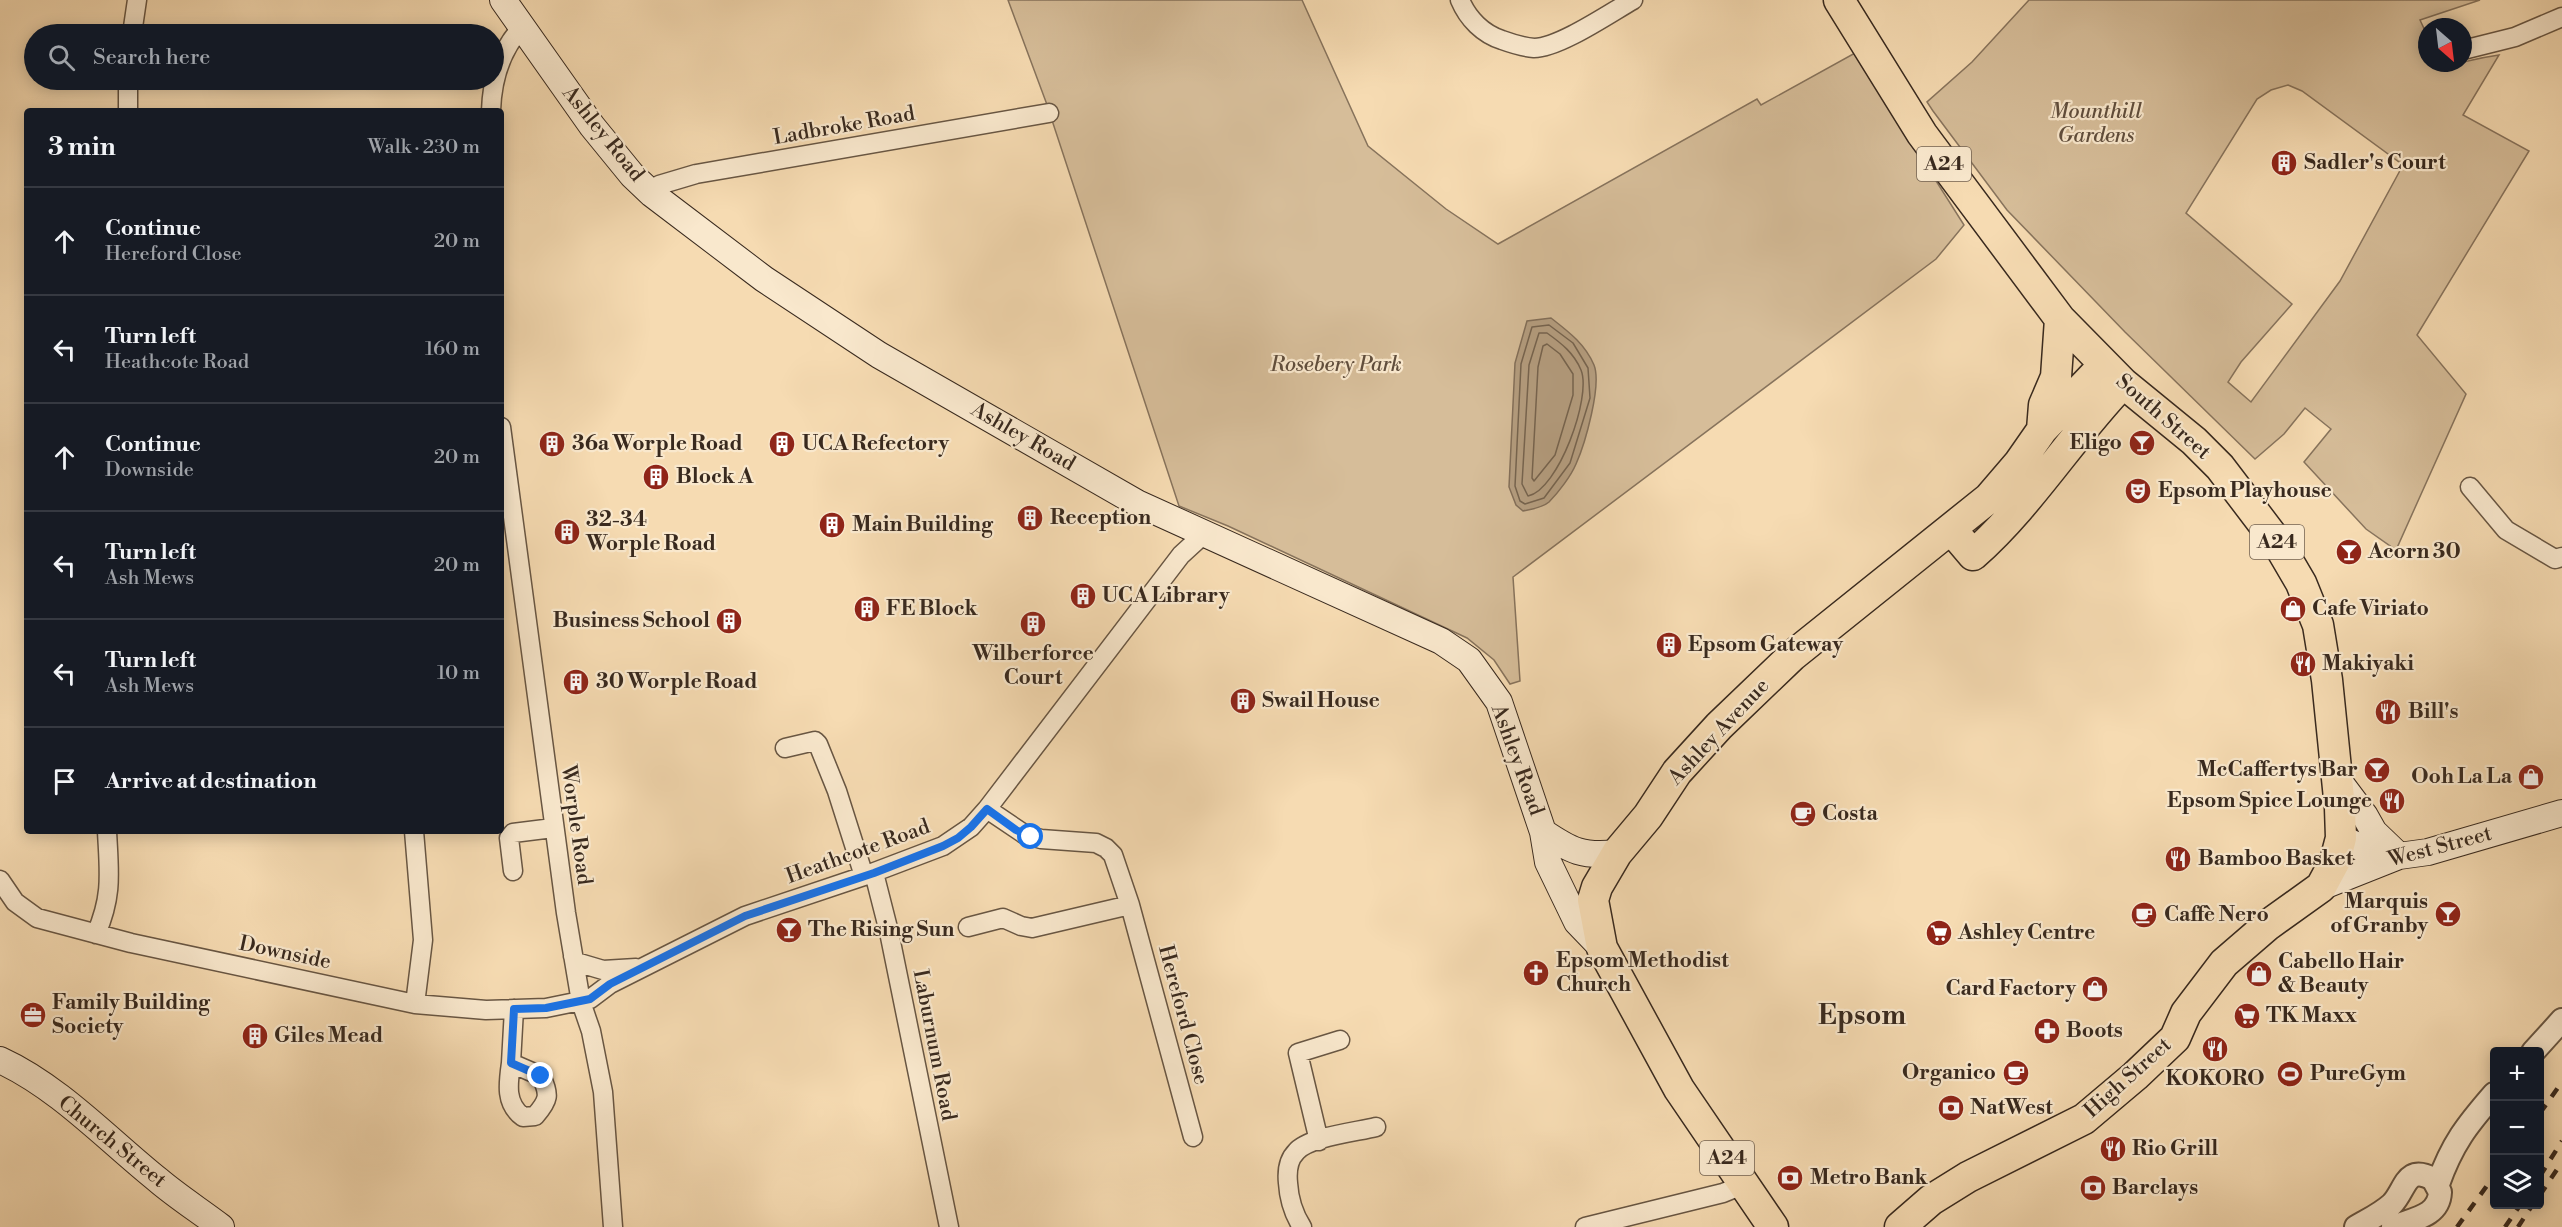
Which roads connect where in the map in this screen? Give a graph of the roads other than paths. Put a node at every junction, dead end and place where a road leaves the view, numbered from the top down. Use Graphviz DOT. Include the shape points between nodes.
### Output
graph roads {
  1 [pos="138,0"];
  2 [pos="503,0"];
  3 [pos="1460,0"];
  4 [pos="1633,0"];
  5 [pos="1839,0"];
  6 [pos="2562,17"];
  7 [pos="134,24"];
  8 [pos="523,26"];
  9 [pos="2472,48"];
  10 [pos="504,56"];
  11 [pos="128,90"];
  12 [pos="492,90"];
  13 [pos="128,108"];
  14 [pos="491,108"];
  15 [pos="1049,113"];
  16 [pos="652,194"];
  17 [pos="2060,319"];
  18 [pos="2114,374"];
  19 [pos="2042,430"];
  20 [pos="504,450"];
  21 [pos="2470,487"];
  22 [pos="1952,529"];
  23 [pos="1205,532"];
  24 [pos="2562,556"];
  25 [pos="785,748"];
  26 [pos="2338,780"];
  27 [pos="987,809"];
  28 [pos="2562,813"];
  29 [pos="553,828"];
  30 [pos="1544,832"];
  31 [pos="107,834"];
  32 [pos="414,834"];
  33 [pos="2341,838"];
  34 [pos="1617,853"];
  35 [pos="2393,858"];
  36 [pos="513,871"];
  37 [pos="869,875"];
  38 [pos="0,880"];
  39 [pos="2321,887"];
  40 [pos="1130,905"];
  41 [pos="1594,915"];
  42 [pos="968,927"];
  43 [pos="96,934"];
  44 [pos="1602,948"];
  45 [pos="573,956"];
  46 [pos="640,968"];
  47 [pos="581,1002"];
  48 [pos="415,1004"];
  49 [pos="514,1009"];
  50 [pos="2562,1020"];
  51 [pos="1340,1040"];
  52 [pos="2538,1047"];
  53 [pos="0,1060"];
  54 [pos="511,1063"];
  55 [pos="2490,1099"];
  56 [pos="1376,1127"];
  57 [pos="1193,1137"];
  58 [pos="1319,1141"];
  59 [pos="1745,1184"];
  60 [pos="2438,1184"];
  61 [pos="221,1227"];
  62 [pos="614,1227"];
  63 [pos="949,1227"];
  64 [pos="1302,1227"];
  65 [pos="1586,1227"];
  66 [pos="1773,1227"];
  67 [pos="1900,1227"];
  68 [pos="2356,1227"];
  69 [pos="2393,1227"];
  1 -- 7 [label="street"];
  2 -- 8 [label="main road, Ashley Road"];
  3 -- 4 [label="street" via="1476,25 1495,38 1535,48 1554,44"];
  5 -- 17 [label="highway, South Street / A24" via="1922,134"];
  6 -- 9 [label="street" via="2515,37"];
  8 -- 10 [label="street"];
  8 -- 16 [label="main road, Ashley Road" via="592,126"];
  11 -- 13 [label="street"];
  12 -- 14 [label="street"];
  15 -- 16 [label="street, Ladbroke Road" via="696,174 659,185"];
  16 -- 23 [label="main road, Ashley Road" via="764,279 879,354 1137,503"];
  17 -- 18 [label="highway, South Street / A24"];
  17 -- 19 [label="highway, Ashley Avenue / A24" via="2056,377 2044,405"];
  18 -- 19 [label="highway, Ashley Avenue / A24"];
  18 -- 22 [label="highway" via="2098,408 1998,533 1973,555"];
  18 -- 26 [label="highway, South Street / A24" via="2220,467 2277,542 2301,583 2318,625"];
  19 -- 22 [label="highway, Ashley Avenue / A24" via="1989,498"];
  20 -- 29 [label="street, Worple Road"];
  21 -- 24 [label="street" via="2506,530 2555,559"];
  22 -- 34 [label="highway, Ashley Avenue / A24" via="1792,656 1719,726 1677,772"];
  23 -- 27 [label="street, Heathcote Road" via="1181,555"];
  23 -- 30 [label="main road, Ashley Road" via="1442,641 1469,660 1499,702"];
  25 -- 37 [label="street, Laburnum Road" via="815,741 818,744"];
  26 -- 33 [label="highway, South Street / A24"];
  26 -- 35 [label="main road"];
  27 -- 37 [label="street, Heathcote Road" via="958,838"];
  27 -- 40 [label="street, Hereford Close" via="1031,837 1088,842 1106,848 1118,866"];
  28 -- 35 [label="main road, West Street" via="2428,852"];
  29 -- 36 [label="street" via="513,833 509,838"];
  29 -- 45 [label="street, Worple Road"];
  30 -- 34 [label="main road, Ashley Road" via="1568,849 1584,854"];
  30 -- 44 [label="main road, Ashley Road" via="1548,862 1577,922"];
  31 -- 43 [label="street" via="110,886"];
  32 -- 48 [label="street" via="423,940"];
  33 -- 35 [label="main road"];
  33 -- 39 [label="highway, South Street / A24" via="2335,861"];
  34 -- 41 [label="highway, Ashley Avenue / A24" via="1597,887"];
  35 -- 39 [label="main road, West Street"];
  37 -- 46 [label="street, Heathcote Road" via="745,916"];
  37 -- 63 [label="street, Laburnum Road" via="888,932"];
  38 -- 43 [label="street, Downside" via="15,902 37,918"];
  39 -- 67 [label="highway, High Street / A24" via="2268,924 2224,963 2186,1013 2175,1038 2084,1119 1968,1177 1931,1200"];
  40 -- 42 [label="street" via="1032,928 1003,918"];
  40 -- 57 [label="street, Hereford Close"];
  41 -- 44 [label="highway, Ashley Road / A24"];
  43 -- 48 [label="street, Downside"];
  44 -- 59 [label="highway, Ashley Road / A24" via="1679,1089"];
  45 -- 46 [label="street" via="576,962 592,968"];
  45 -- 47 [label="street, Worple Road"];
  46 -- 47 [label="street, Heathcote Road"];
  47 -- 49 [label="street, Downside"];
  47 -- 62 [label="street, Worple Road" via="603,1092"];
  48 -- 49 [label="street, Downside"];
  49 -- 54 [label="street"];
  50 -- 52 [label="street"];
  51 -- 58 [label="street" via="1298,1053"];
  53 -- 61 [label="main road, Church Street" via="32,1077"];
  55 -- 60 [label="street" via="2448,1154"];
  56 -- 58 [label="street"];
  58 -- 64 [label="street" via="1294,1153 1287,1170 1288,1196"];
  59 -- 65 [label="street"];
  59 -- 66 [label="highway, Ashley Road / A24"];
  60 -- 68 [label="street" via="2426,1175 2411,1176 2393,1202"];
  60 -- 69 [label="street" via="2440,1199 2431,1212"];
}
